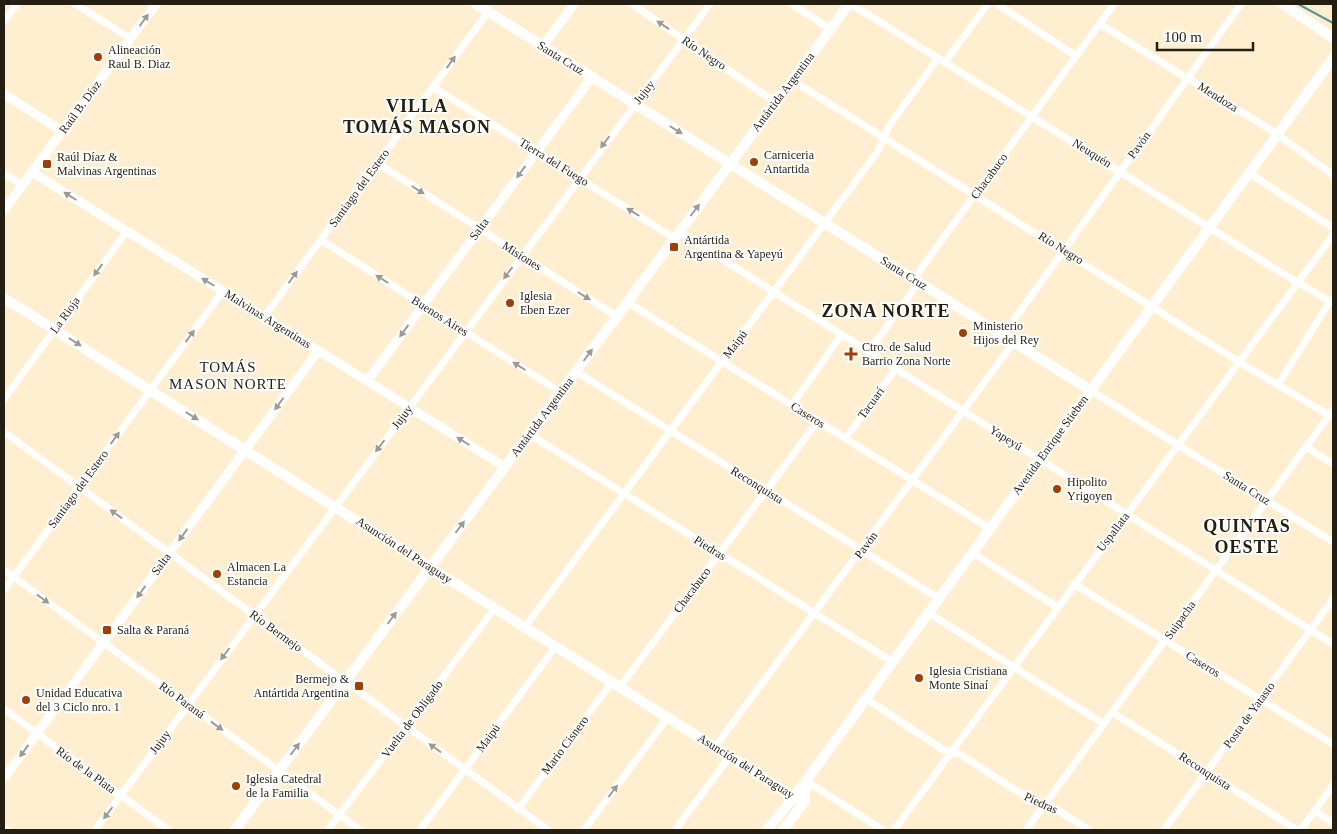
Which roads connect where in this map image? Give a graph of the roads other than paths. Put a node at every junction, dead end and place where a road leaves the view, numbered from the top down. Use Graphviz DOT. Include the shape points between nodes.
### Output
graph roads {
  1 [pos="17,4"];
  2 [pos="75,4"];
  3 [pos="156,4"];
  4 [pos="476,4"];
  5 [pos="574,4"];
  6 [pos="632,4"];
  7 [pos="710,4"];
  8 [pos="792,4"];
  9 [pos="850,4"];
  10 [pos="988,4"];
  11 [pos="998,4"];
  12 [pos="1114,4"];
  13 [pos="1241,4"];
  14 [pos="1283,4"];
  15 [pos="488,12"];
  16 [pos="4,21"];
  17 [pos="1100,24"];
  18 [pos="830,29"];
  19 [pos="130,38"];
  20 [pos="1333,38"];
  21 [pos="683,39"];
  22 [pos="543,46"];
  23 [pos="1076,56"];
  24 [pos="938,58"];
  25 [pos="1333,58"];
  26 [pos="946,62"];
  27 [pos="592,77"];
  28 [pos="1188,78"];
  29 [pos="792,80"];
  30 [pos="433,87"];
  31 [pos="4,94"];
  32 [pos="775,102"];
  33 [pos="635,104"];
  34 [pos="1032,116"];
  35 [pos="62,131"];
  36 [pos="1278,134"];
  37 [pos="884,137"];
  38 [pos="536,152"];
  39 [pos="377,164"];
  40 [pos="730,164"];
  41 [pos="1121,171"];
  42 [pos="32,172"];
  43 [pos="4,173"];
  44 [pos="1249,173"];
  45 [pos="1333,175"];
  46 [pos="579,178"];
  47 [pos="22,185"];
  48 [pos="975,194"];
  49 [pos="4,210"];
  50 [pos="824,223"];
  51 [pos="1209,227"];
  52 [pos="1333,228"];
  53 [pos="480,229"];
  54 [pos="127,231"];
  55 [pos="677,235"];
  56 [pos="1333,235"];
  57 [pos="321,240"];
  58 [pos="1064,250"];
  59 [pos="521,256"];
  60 [pos="916,281"];
  61 [pos="1298,282"];
  62 [pos="223,291"];
  63 [pos="774,291"];
  64 [pos="4,298"];
  65 [pos="627,302"];
  66 [pos="1332,302"];
  67 [pos="423,305"];
  68 [pos="1152,306"];
  69 [pos="616,316"];
  70 [pos="264,317"];
  71 [pos="55,330"];
  72 [pos="465,331"];
  73 [pos="842,334"];
  74 [pos="1002,335"];
  75 [pos="1014,342"];
  76 [pos="318,351"];
  77 [pos="868,351"];
  78 [pos="722,361"];
  79 [pos="1240,362"];
  80 [pos="896,368"];
  81 [pos="576,371"];
  82 [pos="367,381"];
  83 [pos="1278,385"];
  84 [pos="150,390"];
  85 [pos="1090,390"];
  86 [pos="560,392"];
  87 [pos="4,399"];
  88 [pos="792,405"];
  89 [pos="409,407"];
  90 [pos="964,411"];
  91 [pos="1331,413"];
  92 [pos="818,421"];
  93 [pos="670,431"];
  94 [pos="4,432"];
  95 [pos="529,434"];
  96 [pos="846,438"];
  97 [pos="1178,445"];
  98 [pos="1306,447"];
  99 [pos="246,450"];
  100 [pos="1040,459"];
  101 [pos="1333,464"];
  102 [pos="504,467"];
  103 [pos="913,481"];
  104 [pos="79,487"];
  105 [pos="766,491"];
  106 [pos="624,494"];
  107 [pos="1267,500"];
  108 [pos="335,506"];
  109 [pos="1127,513"];
  110 [pos="989,528"];
  111 [pos="1333,542"];
  112 [pos="862,550"];
  113 [pos="971,552"];
  114 [pos="170,553"];
  115 [pos="719,554"];
  116 [pos="430,567"];
  117 [pos="4,570"];
  118 [pos="1216,570"];
  119 [pos="13,577"];
  120 [pos="1074,584"];
  121 [pos="4,590"];
  122 [pos="938,598"];
  123 [pos="1333,599"];
  124 [pos="1057,607"];
  125 [pos="495,608"];
  126 [pos="927,612"];
  127 [pos="815,614"];
  128 [pos="254,615"];
  129 [pos="525,627"];
  130 [pos="1311,630"];
  131 [pos="1165,640"];
  132 [pos="103,643"];
  133 [pos="1333,644"];
  134 [pos="556,646"];
  135 [pos="891,661"];
  136 [pos="1013,667"];
  137 [pos="345,682"];
  138 [pos="616,684"];
  139 [pos="864,698"];
  140 [pos="1260,699"];
  141 [pos="188,705"];
  142 [pos="4,709"];
  143 [pos="1112,712"];
  144 [pos="668,717"];
  145 [pos="1104,724"];
  146 [pos="406,726"];
  147 [pos="37,734"];
  148 [pos="1333,744"];
  149 [pos="716,747"];
  150 [pos="952,752"];
  151 [pos="730,756"];
  152 [pos="465,770"];
  153 [pos="279,771"];
  154 [pos="1207,772"];
  155 [pos="4,778"];
  156 [pos="806,781"];
  157 [pos="1333,785"];
  158 [pos="120,796"];
  159 [pos="792,796"];
  160 [pos="803,802"];
  161 [pos="1044,805"];
  162 [pos="518,808"];
  163 [pos="1315,811"];
  164 [pos="340,815"];
  165 [pos="1333,823"];
  166 [pos="95,830"];
  167 [pos="168,830"];
  168 [pos="235,830"];
  169 [pos="328,830"];
  170 [pos="360,830"];
  171 [pos="420,830"];
  172 [pos="548,830"];
  173 [pos="584,830"];
  174 [pos="675,830"];
  175 [pos="767,830"];
  176 [pos="783,830"];
  177 [pos="883,830"];
  178 [pos="894,830"];
  179 [pos="1026,830"];
  180 [pos="1089,830"];
  181 [pos="1164,830"];
  182 [pos="1299,830"];
  1 -- 16 [label="street"];
  2 -- 19 [label="street"];
  19 -- 3 [label="street, Raúl B. Díaz, one-way"];
  4 -- 15 [label="main road, Santa Cruz"];
  5 -- 22 [label="street"];
  21 -- 6 [label="street, Río Negro, one-way"];
  7 -- 21 [label="street, Jujuy"];
  8 -- 18 [label="street"];
  9 -- 18 [label="main road, Antártida Argentina"];
  9 -- 24 [label="street, Neuquén"];
  10 -- 26 [label="street"];
  11 -- 23 [label="street"];
  12 -- 17 [label="street, Chacabuco"];
  13 -- 28 [label="street, Pavón"];
  14 -- 20 [label="main road"];
  15 -- 22 [label="main road, Santa Cruz"];
  30 -- 15 [label="street, Santiago del Estero, one-way"];
  17 -- 23 [label="street, Chacabuco"];
  17 -- 28 [label="street, Mendoza"];
  18 -- 29 [label="main road, Antártida Argentina"];
  19 -- 35 [label="street, Raúl B. Díaz"];
  21 -- 32 [label="street, Río Negro"];
  21 -- 33 [label="street, Jujuy"];
  22 -- 27 [label="main road, Santa Cruz"];
  23 -- 34 [label="street, Chacabuco"];
  24 -- 26 [label="street, Neuquén"];
  24 -- 37 [label="street, Maipú"];
  25 -- 36 [label="main road, Avenida Enrique Stieben"];
  26 -- 34 [label="street, Neuquén"];
  27 -- 33 [label="main road, Santa Cruz"];
  27 -- 38 [label="street, Salta"];
  28 -- 36 [label="street, Mendoza"];
  28 -- 41 [label="street, Pavón"];
  29 -- 32 [label="main road, Antártida Argentina"];
  29 -- 37 [label="street, Río Negro"];
  30 -- 38 [label="street, Tierra del Fuego"];
  30 -- 39 [label="street, Santiago del Estero"];
  31 -- 35 [label="street"];
  32 -- 40 [label="main road, Antártida Argentina"];
  33 -- 40 [label="main road, Santa Cruz, one-way"];
  33 -- 46 [label="street, Jujuy, one-way"];
  34 -- 41 [label="street, Neuquén"];
  34 -- 48 [label="street, Chacabuco"];
  35 -- 42 [label="street, Raúl B. Díaz"];
  36 -- 44 [label="main road, Avenida Enrique Stieben"];
  36 -- 45 [label="street, Mendoza"];
  37 -- 48 [label="street, Río Negro"];
  37 -- 50 [label="street, Maipú" via="878,151"];
  38 -- 46 [label="street, Tierra del Fuego"];
  38 -- 53 [label="street, Salta, one-way"];
  39 -- 53 [label="street, Misiones, one-way"];
  39 -- 57 [label="street, Santiago del Estero"];
  40 -- 50 [label="main road, Santa Cruz"];
  55 -- 40 [label="main road, Antártida Argentina, one-way"];
  41 -- 51 [label="street, Neuquén"];
  41 -- 58 [label="street, Pavón"];
  42 -- 47 [label="street, Raúl B. Díaz"];
  54 -- 42 [label="street, Malvinas Argentinas, one-way"];
  43 -- 47 [label="street"];
  44 -- 51 [label="main road, Avenida Enrique Stieben"];
  44 -- 52 [label="street"];
  55 -- 46 [label="street, Tierra del Fuego, one-way"];
  46 -- 59 [label="street, Jujuy"];
  47 -- 49 [label="street, Raúl B. Díaz"];
  48 -- 58 [label="street, Río Negro"];
  48 -- 60 [label="street, Chacabuco" via="920,270"];
  50 -- 60 [label="main road, Santa Cruz"];
  50 -- 63 [label="street, Maipú"];
  51 -- 61 [label="street, Neuquén"];
  51 -- 68 [label="main road, Avenida Enrique Stieben"];
  53 -- 59 [label="street, Misiones"];
  53 -- 67 [label="street, Salta"];
  62 -- 54 [label="street, Malvinas Argentinas, one-way"];
  54 -- 71 [label="street, La Rioja, one-way"];
  55 -- 63 [label="street, Yapeyú"];
  55 -- 65 [label="main road, Antártida Argentina"];
  56 -- 61 [label="street, Uspallata"];
  67 -- 57 [label="street, Buenos Aires, one-way"];
  70 -- 57 [label="street, Santiago del Estero, one-way"];
  58 -- 68 [label="street, Río Negro"];
  58 -- 74 [label="street, Pavón"];
  59 -- 69 [label="street, Misiones, one-way"];
  59 -- 72 [label="street, Jujuy, one-way"];
  60 -- 74 [label="main road, Santa Cruz"];
  60 -- 77 [label="street, Chacabuco" via="912,292"];
  61 -- 66 [label="street, Neuquén"];
  61 -- 79 [label="street, Uspallata"];
  62 -- 70 [label="street, Malvinas Argentinas"];
  84 -- 62 [label="street, Santiago del Estero, one-way"];
  63 -- 73 [label="street, Yapeyú"];
  63 -- 78 [label="street, Maipú"];
  64 -- 71 [label="main road, Asunción del Paraguay"];
  65 -- 69 [label="main road, Antártida Argentina"];
  65 -- 78 [label="street, Caseros"];
  66 -- 83 [label="street"];
  67 -- 72 [label="street, Buenos Aires"];
  67 -- 82 [label="street, Salta, one-way"];
  68 -- 79 [label="street, Río Negro"];
  68 -- 85 [label="main road, Avenida Enrique Stieben"];
  81 -- 69 [label="main road, Antártida Argentina, one-way"];
  70 -- 76 [label="street, Malvinas Argentinas"];
  71 -- 84 [label="main road, Asunción del Paraguay, one-way"];
  71 -- 87 [label="street, La Rioja"];
  86 -- 72 [label="street, Buenos Aires, one-way"];
  72 -- 89 [label="street, Jujuy"];
  73 -- 77 [label="street, Yapeyú"];
  73 -- 88 [label="street"];
  74 -- 75 [label="main road, Santa Cruz"];
  75 -- 85 [label="main road, Santa Cruz"];
  75 -- 90 [label="street, Pavón"];
  76 -- 82 [label="street, Malvinas Argentinas"];
  76 -- 99 [label="street, Salta, one-way"];
  77 -- 80 [label="street, Yapeyú"];
  78 -- 88 [label="street, Caseros"];
  78 -- 93 [label="street, Maipú"];
  79 -- 83 [label="street, Río Negro"];
  79 -- 97 [label="street, Uspallata"];
  80 -- 90 [label="street, Yapeyú"];
  80 -- 96 [label="street, Tacuarí"];
  81 -- 86 [label="main road, Antártida Argentina"];
  81 -- 93 [label="street, Reconquista"];
  82 -- 89 [label="street, Malvinas Argentinas"];
  83 -- 91 [label="street, Río Negro"];
  84 -- 99 [label="main road, Asunción del Paraguay, one-way"];
  104 -- 84 [label="street, Santiago del Estero, one-way"];
  85 -- 97 [label="street, Santa Cruz"];
  85 -- 100 [label="main road, Avenida Enrique Stieben"];
  86 -- 95 [label="main road, Antártida Argentina"];
  88 -- 92 [label="street, Caseros"];
  102 -- 89 [label="street, Malvinas Argentinas, one-way"];
  89 -- 108 [label="street, Jujuy, one-way"];
  90 -- 100 [label="street, Yapeyú"];
  90 -- 103 [label="street, Pavón"];
  91 -- 98 [label="street, Suipacha"];
  92 -- 96 [label="street, Caseros"];
  92 -- 105 [label="street, Chacabuco"];
  93 -- 105 [label="street, Reconquista"];
  93 -- 106 [label="street, Maipú"];
  94 -- 104 [label="street, Río Bermejo"];
  95 -- 102 [label="main road, Antártida Argentina"];
  95 -- 106 [label="street, Piedras"];
  96 -- 103 [label="street, Caseros"];
  97 -- 107 [label="street, Santa Cruz"];
  97 -- 109 [label="street, Uspallata"];
  98 -- 101 [label="street"];
  98 -- 107 [label="street, Suipacha"];
  99 -- 108 [label="main road, Asunción del Paraguay"];
  99 -- 114 [label="street, Salta, one-way"];
  100 -- 109 [label="street, Yapeyú"];
  100 -- 110 [label="main road, Avenida Enrique Stieben"];
  116 -- 102 [label="main road, Antártida Argentina, one-way"];
  103 -- 110 [label="street, Caseros"];
  103 -- 112 [label="street, Pavón"];
  114 -- 104 [label="street, Río Bermejo, one-way"];
  104 -- 119 [label="street, Santiago del Estero"];
  105 -- 112 [label="street, Reconquista"];
  105 -- 115 [label="street, Chacabuco"];
  106 -- 115 [label="street, Piedras"];
  106 -- 129 [label="street, Maipú"];
  107 -- 111 [label="street, Santa Cruz"];
  107 -- 118 [label="street, Suipacha"];
  108 -- 116 [label="main road, Asunción del Paraguay"];
  108 -- 128 [label="street, Jujuy"];
  109 -- 118 [label="street, Yapeyú"];
  109 -- 120 [label="street, Uspallata"];
  110 -- 113 [label="main road, Avenida Enrique Stieben"];
  112 -- 122 [label="street, Reconquista"];
  112 -- 127 [label="street, Pavón"];
  113 -- 122 [label="main road, Avenida Enrique Stieben"];
  113 -- 124 [label="street"];
  114 -- 128 [label="street, Río Bermejo"];
  114 -- 132 [label="street, Salta, one-way"];
  115 -- 127 [label="street, Piedras"];
  115 -- 138 [label="street, Chacabuco"];
  116 -- 125 [label="main road, Asunción del Paraguay"];
  137 -- 116 [label="main road, Antártida Argentina, one-way"];
  117 -- 119 [label="street, Río Paraná"];
  118 -- 130 [label="street, Yapeyú"];
  118 -- 131 [label="street, Suipacha"];
  119 -- 121 [label="street, Santiago del Estero"];
  119 -- 132 [label="street, Río Paraná, one-way"];
  120 -- 124 [label="street, Uspallata"];
  120 -- 131 [label="street, Caseros"];
  122 -- 126 [label="main road, Avenida Enrique Stieben"];
  123 -- 130 [label="street, Posta de Yatasto"];
  124 -- 136 [label="street, Uspallata"];
  125 -- 129 [label="main road, Asunción del Paraguay"];
  125 -- 146 [label="street, Vuelta de Obligado"];
  126 -- 135 [label="main road, Avenida Enrique Stieben"];
  126 -- 136 [label="street"];
  127 -- 135 [label="street, Piedras"];
  127 -- 149 [label="street, Pavón"];
  128 -- 137 [label="street, Río Bermejo"];
  128 -- 141 [label="street, Jujuy, one-way"];
  129 -- 134 [label="main road, Asunción del Paraguay"];
  130 -- 133 [label="street, Yapeyú"];
  130 -- 140 [label="street, Posta de Yatasto"];
  131 -- 140 [label="street, Caseros"];
  131 -- 143 [label="street, Suipacha"];
  132 -- 141 [label="street, Río Paraná"];
  132 -- 147 [label="street, Salta"];
  134 -- 138 [label="main road, Asunción del Paraguay"];
  134 -- 152 [label="street, Maipú"];
  135 -- 139 [label="main road, Avenida Enrique Stieben"];
  136 -- 145 [label="street"];
  136 -- 150 [label="street, Uspallata"];
  137 -- 146 [label="street, Río Bermejo"];
  153 -- 137 [label="main road, Antártida Argentina, one-way"];
  138 -- 144 [label="main road, Asunción del Paraguay"];
  138 -- 162 [label="street, Mario Cisnero"];
  139 -- 150 [label="street, Piedras" via="942,749"];
  139 -- 156 [label="main road, Avenida Enrique Stieben"];
  140 -- 148 [label="street, Caseros"];
  140 -- 154 [label="street, Posta de Yatasto"];
  141 -- 153 [label="street, Río Paraná, one-way"];
  141 -- 158 [label="street, Jujuy"];
  142 -- 147 [label="street, Río de la Plata"];
  143 -- 145 [label="street, Suipacha"];
  143 -- 154 [label="street, Reconquista"];
  144 -- 149 [label="main road, Asunción del Paraguay"];
  173 -- 144 [label="street, one-way"];
  145 -- 161 [label="street, Suipacha"];
  152 -- 146 [label="street, Río Bermejo, one-way"];
  146 -- 164 [label="street, Vuelta de Obligado"];
  147 -- 155 [label="street, Salta, one-way"];
  147 -- 158 [label="street, Río de la Plata"];
  149 -- 151 [label="main road, Asunción del Paraguay"];
  150 -- 161 [label="street, Piedras" via="961,754 1034,802"];
  150 -- 178 [label="street, Uspallata"];
  151 -- 159 [label="main road, Asunción del Paraguay"];
  151 -- 174 [label="street"];
  152 -- 162 [label="street, Río Bermejo"];
  152 -- 171 [label="street, Maipú"];
  153 -- 164 [label="street, Río Paraná"];
  153 -- 168 [label="main road, Antártida Argentina"];
  154 -- 181 [label="street, Posta de Yatasto"];
  154 -- 182 [label="street, Reconquista"];
  156 -- 159 [label="main road, Avenida Enrique Stieben"];
  156 -- 160 [label="main road"];
  156 -- 177 [label="street, Asunción del Paraguay"];
  157 -- 163 [label="street"];
  158 -- 166 [label="street, Jujuy, one-way"];
  158 -- 167 [label="street, Río de la Plata"];
  159 -- 160 [label="main road, Asunción del Paraguay"];
  159 -- 175 [label="main road, Avenida Enrique Stieben"];
  160 -- 176 [label="main road"];
  161 -- 179 [label="street, Suipacha"];
  161 -- 180 [label="street, Piedras" via="1055,808"];
  162 -- 172 [label="street, Río Bermejo"];
  163 -- 165 [label="street"];
  163 -- 182 [label="street"];
  164 -- 169 [label="street, Vuelta de Obligado"];
  164 -- 170 [label="street, Río Paraná"];
}
